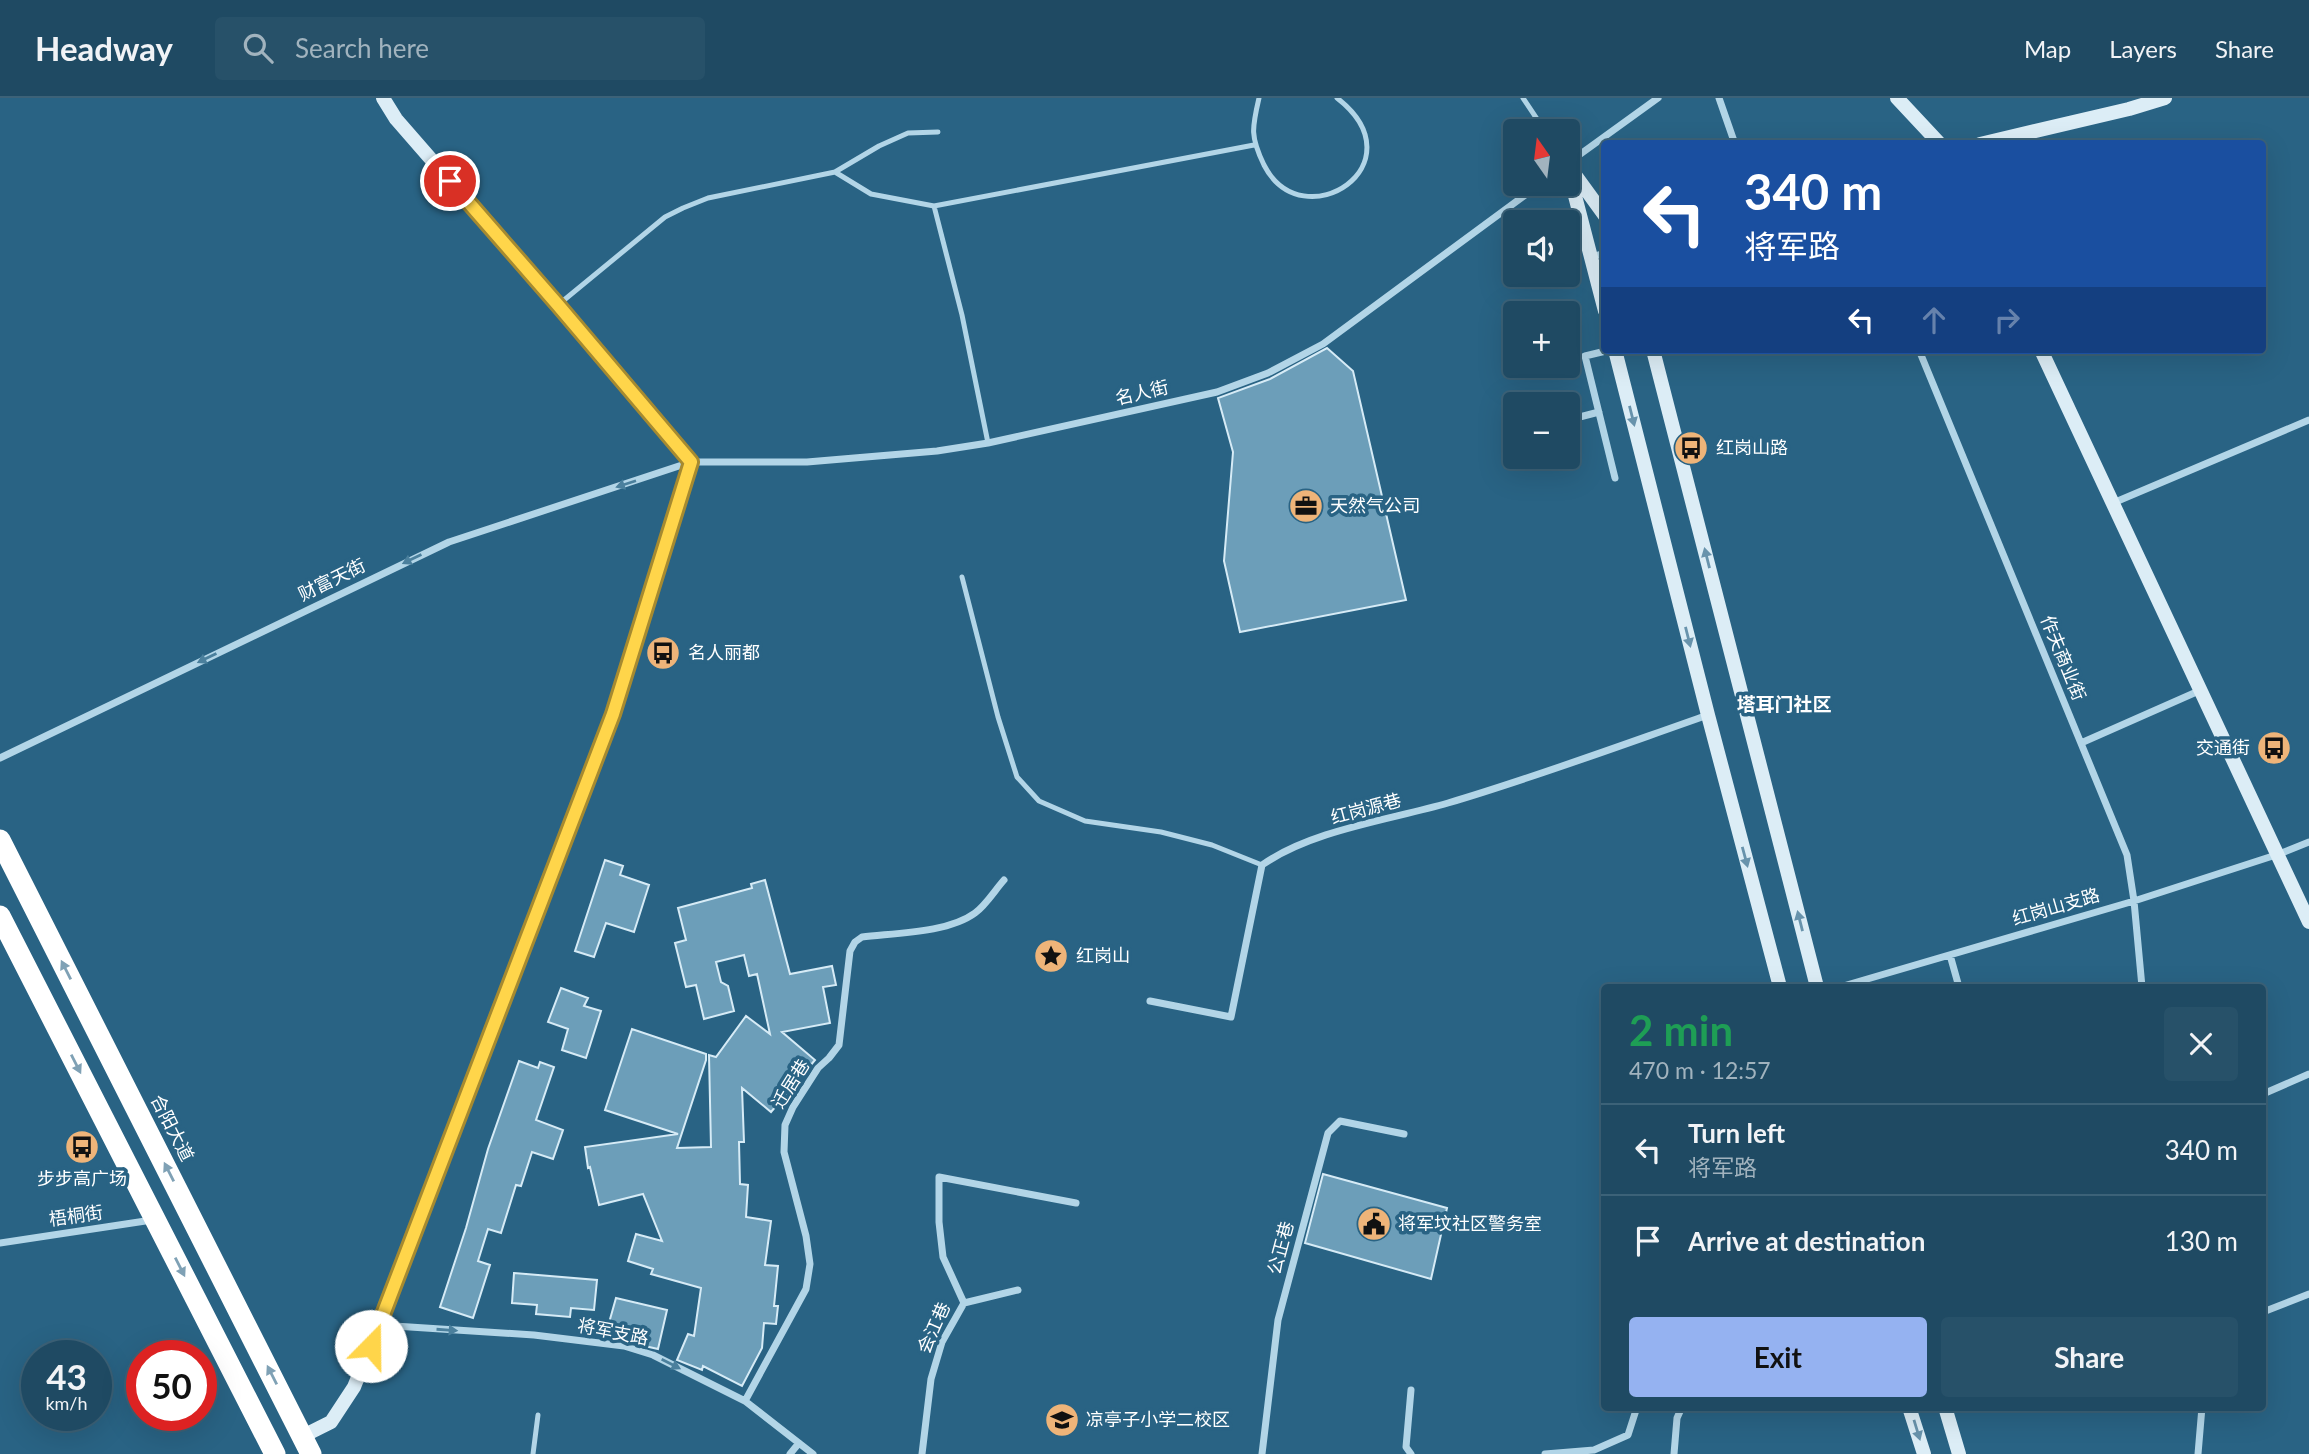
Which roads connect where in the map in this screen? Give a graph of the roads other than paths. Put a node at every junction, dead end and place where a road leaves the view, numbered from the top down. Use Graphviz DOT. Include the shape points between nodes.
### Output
graph roads {
  1 [pos="373,98"];
  2 [pos="383,98"];
  3 [pos="1259,98"];
  4 [pos="1337,98"];
  5 [pos="1523,98"];
  6 [pos="1658,98"];
  7 [pos="1719,98"];
  8 [pos="1897,98"];
  9 [pos="2165,98"];
  10 [pos="396,119"];
  11 [pos="1537,119"];
  12 [pos="938,132"];
  13 [pos="1602,140"];
  14 [pos="1734,140"];
  15 [pos="1936,140"];
  16 [pos="1998,140"];
  17 [pos="1601,141"];
  18 [pos="1254,145"];
  19 [pos="1580,157"];
  20 [pos="835,172"];
  21 [pos="1580,182"];
  22 [pos="1524,196"];
  23 [pos="1578,196"];
  24 [pos="934,206"];
  25 [pos="1601,211"];
  26 [pos="1598,255"];
  27 [pos="1601,279"];
  28 [pos="558,305"];
  29 [pos="1601,353"];
  30 [pos="1614,354"];
  31 [pos="1654,354"];
  32 [pos="1921,354"];
  33 [pos="2043,354"];
  34 [pos="1599,412"];
  35 [pos="1580,417"];
  36 [pos="2309,420"];
  37 [pos="988,443"];
  38 [pos="691,462"];
  39 [pos="1615,478"];
  40 [pos="2113,503"];
  41 [pos="962,576"];
  42 [pos="2201,690"];
  43 [pos="1707,715"];
  44 [pos="2081,743"];
  45 [pos="0,758"];
  46 [pos="0,840"];
  47 [pos="2309,842"];
  48 [pos="2279,854"];
  49 [pos="1262,865"];
  50 [pos="1004,880"];
  51 [pos="2134,901"];
  52 [pos="0,916"];
  53 [pos="2309,922"];
  54 [pos="1950,955"];
  55 [pos="1779,984"];
  56 [pos="1816,984"];
  57 [pos="1850,984"];
  58 [pos="1958,984"];
  59 [pos="2142,984"];
  60 [pos="1150,1001"];
  61 [pos="2309,1074"];
  62 [pos="2266,1093"];
  63 [pos="1404,1134"];
  64 [pos="1076,1203"];
  65 [pos="156,1220"];
  66 [pos="0,1243"];
  67 [pos="1018,1290"];
  68 [pos="2309,1294"];
  69 [pos="964,1303"];
  70 [pos="2266,1311"];
  71 [pos="379,1325"];
  72 [pos="1411,1390"];
  73 [pos="745,1401"];
  74 [pos="1636,1411"];
  75 [pos="1680,1411"];
  76 [pos="1910,1411"];
  77 [pos="1946,1411"];
  78 [pos="2202,1411"];
  79 [pos="538,1415"];
  80 [pos="799,1443"];
  81 [pos="307,1445"];
  82 [pos="273,1452"];
  83 [pos="318,1454"];
  84 [pos="533,1454"];
  85 [pos="790,1454"];
  86 [pos="813,1454"];
  87 [pos="922,1454"];
  88 [pos="1262,1454"];
  89 [pos="1411,1454"];
  90 [pos="1545,1454"];
  91 [pos="1674,1454"];
  92 [pos="1924,1454"];
  93 [pos="1959,1454"];
  94 [pos="2198,1454"];
  1 -- 10 [label="main road"];
  2 -- 10 [label="main road"];
  3 -- 18 [label="lane"];
  4 -- 18 [label="lane" via="1350,108 1367,142 1357,178 1340,190 1313,197 1291,192 1269,175"];
  5 -- 11 [label="lane"];
  6 -- 13 [label="street"];
  7 -- 14 [label="street"];
  8 -- 15 [label="main road"];
  9 -- 16 [label="main road"];
  10 -- 28 [label="main road"];
  12 -- 20 [label="lane" via="908,133"];
  17 -- 19 [label="street"];
  18 -- 24 [label="lane"];
  20 -- 24 [label="lane" via="871,194"];
  20 -- 28 [label="lane" via="708,198 664,217"];
  21 -- 25 [label="main road"];
  22 -- 37 [label="street, 名人街" via="1323,344 1268,373 1217,392"];
  23 -- 26 [label="main road"];
  24 -- 37 [label="lane"];
  26 -- 27 [label="main road"];
  28 -- 38 [label="main road"];
  29 -- 34 [label="street" via="1585,356"];
  30 -- 43 [label="main road, one-way"];
  56 -- 31 [label="main road, one-way"];
  32 -- 44 [label="street, 作夫商业街"];
  33 -- 40 [label="main road"];
  34 -- 35 [label="street"];
  34 -- 39 [label="street"];
  36 -- 40 [label="street"];
  37 -- 38 [label="street, 名人街" via="807,462"];
  38 -- 45 [label="street, 财富天街, one-way" via="449,542"];
  38 -- 71 [label="main road" via="613,714"];
  40 -- 42 [label="main road"];
  41 -- 49 [label="lane" via="1017,777 1039,801 1085,821 1161,831"];
  42 -- 44 [label="street"];
  42 -- 48 [label="main road"];
  43 -- 49 [label="street, 红岗源巷" via="1515,782 1320,837"];
  43 -- 55 [label="main road, one-way"];
  44 -- 51 [label="street, 作夫商业街" via="2127,855"];
  81 -- 46 [label="highway, 合阳大道, one-way"];
  47 -- 48 [label="street, 红岗山支路"];
  48 -- 51 [label="street, 红岗山支路"];
  48 -- 53 [label="main road"];
  49 -- 60 [label="street" via="1231,1017"];
  50 -- 73 [label="street, 迁居巷" via="976,912 958,922 862,937 850,951 839,1045 818,1068 785,1125 784,1152 810,1264 806,1289"];
  51 -- 54 [label="street, 红岗山支路"];
  51 -- 59 [label="street, 作夫商业街"];
  52 -- 65 [label="highway, one-way"];
  54 -- 57 [label="street, 红岗山支路"];
  54 -- 58 [label="street"];
  61 -- 62 [label="street"];
  63 -- 88 [label="street, 公正巷" via="1340,1121 1328,1133 1278,1320"];
  64 -- 69 [label="street, 会江巷" via="939,1177 943,1257"];
  65 -- 66 [label="street, 梧桐街"];
  65 -- 82 [label="highway, one-way"];
  67 -- 69 [label="street"];
  68 -- 70 [label="street"];
  69 -- 87 [label="street, 会江巷" via="942,1342 931,1379"];
  71 -- 73 [label="street, 将军支路, one-way" via="624,1346 653,1355"];
  71 -- 81 [label="main road" via="354,1387 331,1422"];
  72 -- 89 [label="street" via="1406,1447"];
  73 -- 80 [label="street, 将军支路"];
  74 -- 90 [label="street" via="1628,1435 1594,1450"];
  75 -- 91 [label="street"];
  76 -- 92 [label="main road, one-way"];
  77 -- 93 [label="main road"];
  78 -- 94 [label="street"];
  79 -- 84 [label="lane"];
  80 -- 85 [label="street"];
  80 -- 86 [label="street, 将军支路"];
  81 -- 83 [label="main road"];
}
